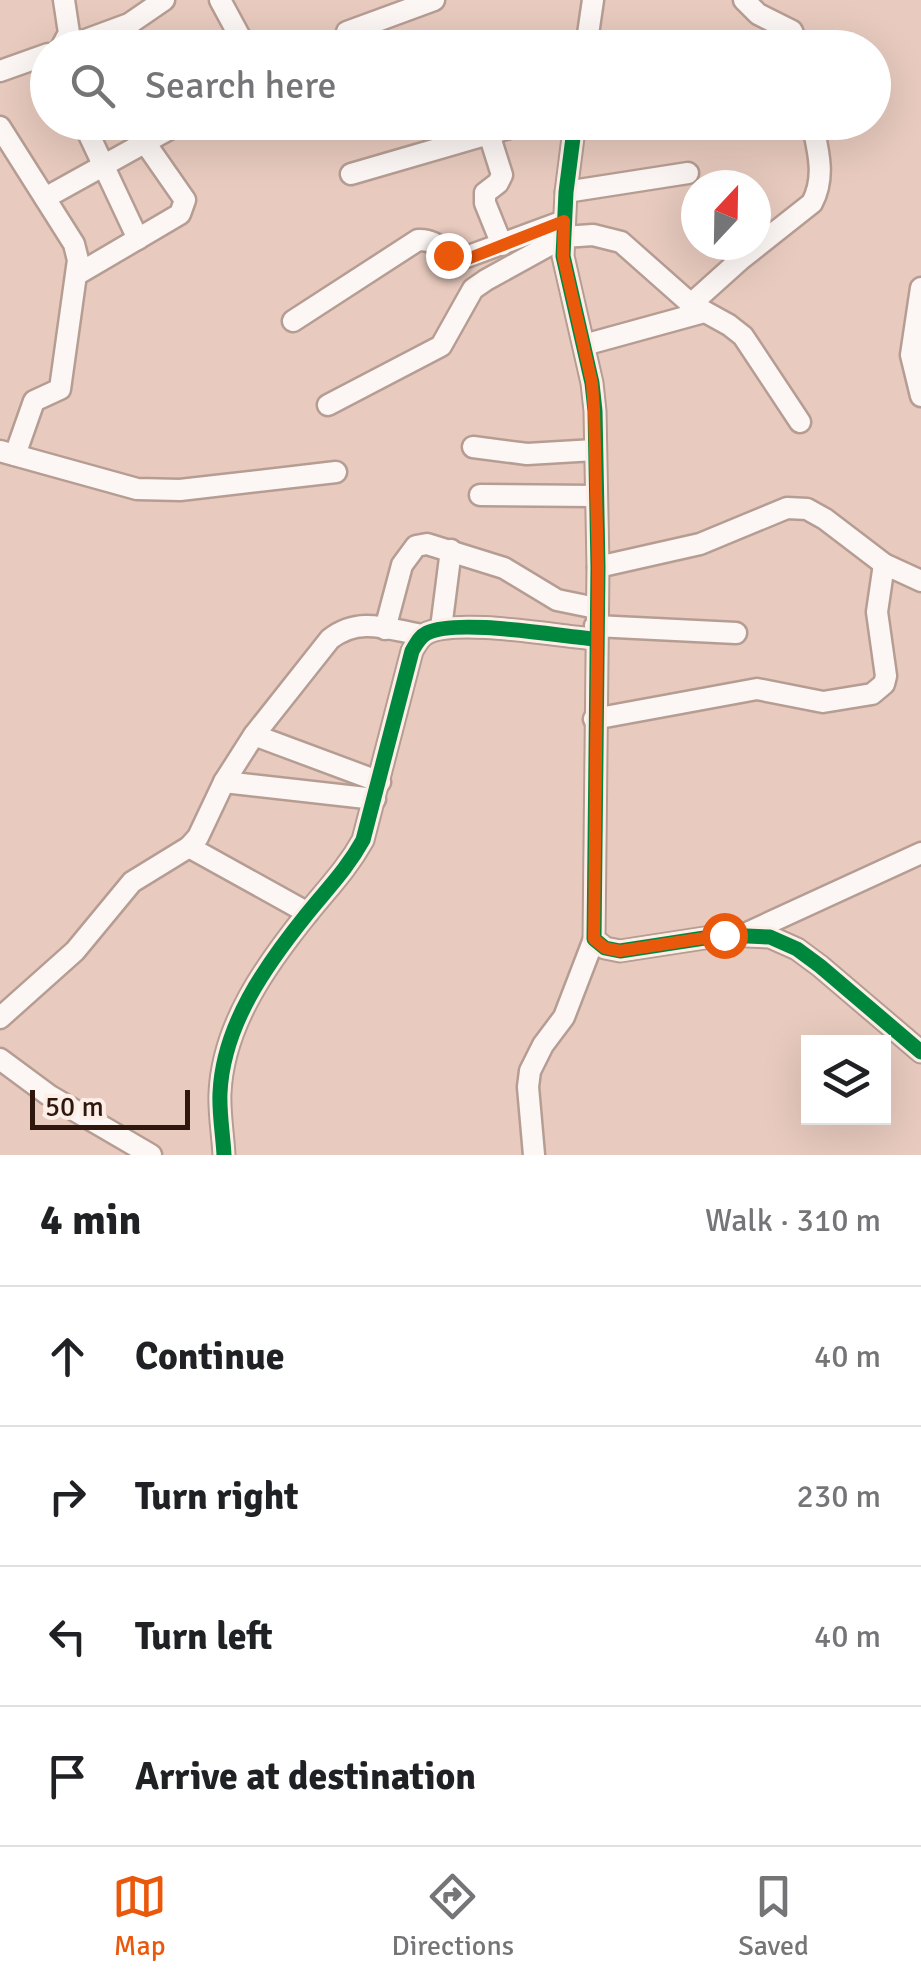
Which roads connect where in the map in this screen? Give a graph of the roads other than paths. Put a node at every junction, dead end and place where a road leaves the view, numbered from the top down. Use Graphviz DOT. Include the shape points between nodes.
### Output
graph roads {
  1 [pos="64,0"];
  2 [pos="164,0"];
  3 [pos="220,0"];
  4 [pos="434,0"];
  5 [pos="593,0"];
  6 [pos="744,0"];
  7 [pos="70,30"];
  8 [pos="112,30"];
  9 [pos="236,30"];
  10 [pos="352,30"];
  11 [pos="589,30"];
  12 [pos="788,30"];
  13 [pos="30,60"];
  14 [pos="0,71"];
  15 [pos="0,127"];
  16 [pos="91,140"];
  17 [pos="153,140"];
  18 [pos="469,140"];
  19 [pos="492,140"];
  20 [pos="573,140"];
  21 [pos="815,140"];
  22 [pos="146,144"];
  23 [pos="104,168"];
  24 [pos="351,174"];
  25 [pos="681,174"];
  26 [pos="566,192"];
  27 [pos="46,198"];
  28 [pos="564,229"];
  29 [pos="138,238"];
  30 [pos="502,245"];
  31 [pos="78,274"];
  32 [pos="921,288"];
  33 [pos="698,308"];
  34 [pos="294,321"];
  35 [pos="584,345"];
  36 [pos="921,396"];
  37 [pos="328,406"];
  38 [pos="800,422"];
  39 [pos="473,447"];
  40 [pos="595,450"];
  41 [pos="7,453"];
  42 [pos="336,472"];
  43 [pos="480,495"];
  44 [pos="595,496"];
  45 [pos="451,550"];
  46 [pos="884,564"];
  47 [pos="598,568"];
  48 [pos="921,581"];
  49 [pos="595,624"];
  50 [pos="386,629"];
  51 [pos="431,632"];
  52 [pos="736,633"];
  53 [pos="594,718"];
  54 [pos="254,736"];
  55 [pos="224,782"];
  56 [pos="378,791"];
  57 [pos="189,846"];
  58 [pos="921,853"];
  59 [pos="308,913"];
  60 [pos="745,934"];
  61 [pos="594,939"];
  62 [pos="0,1018"];
  63 [pos="921,1052"];
  64 [pos="0,1058"];
  65 [pos="152,1155"];
  66 [pos="224,1155"];
  67 [pos="534,1155"];
  1 -- 7 [label="street"];
  2 -- 8 [label="street"];
  3 -- 9 [label="street"];
  4 -- 10 [label="street"];
  5 -- 11 [label="street"];
  6 -- 12 [label="street"];
  13 -- 14 [label="street"];
  15 -- 27 [label="street"];
  16 -- 23 [label="street"];
  17 -- 22 [label="street"];
  18 -- 24 [label="street"];
  19 -- 30 [label="street" via="502,174 485,193 485,203"];
  20 -- 26 [label="street"];
  21 -- 33 [label="street" via="819,190 812,203 740,260"];
  22 -- 23 [label="street"];
  22 -- 29 [label="street" via="185,200 180,214"];
  23 -- 27 [label="street"];
  23 -- 29 [label="street"];
  25 -- 26 [label="street"];
  26 -- 28 [label="street"];
  27 -- 31 [label="street" via="74,244"];
  28 -- 30 [label="street"];
  28 -- 33 [label="street" via="622,242"];
  28 -- 35 [label="street" via="563,256"];
  28 -- 37 [label="street" via="473,289 441,346"];
  29 -- 31 [label="street"];
  30 -- 34 [label="street" via="458,260 438,244 418,240"];
  31 -- 41 [label="street" via="60,388 34,401"];
  32 -- 36 [label="street" via="910,355"];
  33 -- 35 [label="street"];
  33 -- 38 [label="street" via="742,336"];
  35 -- 40 [label="street"];
  39 -- 40 [label="street" via="526,454"];
  40 -- 44 [label="street"];
  41 -- 42 [label="street" via="138,489"];
  43 -- 44 [label="street"];
  44 -- 47 [label="street"];
  45 -- 49 [label="street" via="504,568"];
  45 -- 50 [label="street" via="427,544 409,552"];
  45 -- 51 [label="street"];
  46 -- 47 [label="street" via="825,518 787,508 700,544"];
  46 -- 48 [label="street"];
  46 -- 53 [label="street" via="877,612 886,676 872,694 824,702 757,689"];
  47 -- 49 [label="street"];
  49 -- 51 [label="street"];
  49 -- 52 [label="street"];
  49 -- 53 [label="street"];
  50 -- 51 [label="street"];
  50 -- 54 [label="street" via="345,627 330,639"];
  51 -- 56 [label="street" via="412,651"];
  53 -- 61 [label="street"];
  54 -- 55 [label="street"];
  54 -- 56 [label="street"];
  55 -- 56 [label="street"];
  55 -- 57 [label="street"];
  56 -- 59 [label="street" via="351,862"];
  57 -- 59 [label="street"];
  57 -- 62 [label="street" via="132,882 75,951"];
  58 -- 60 [label="street"];
  59 -- 66 [label="street" via="240,1010 220,1093"];
  60 -- 61 [label="street" via="620,951"];
  60 -- 63 [label="street" via="797,950"];
  61 -- 67 [label="street" via="564,1017 530,1071"];
  64 -- 65 [label="street" via="50,1096"];
}
